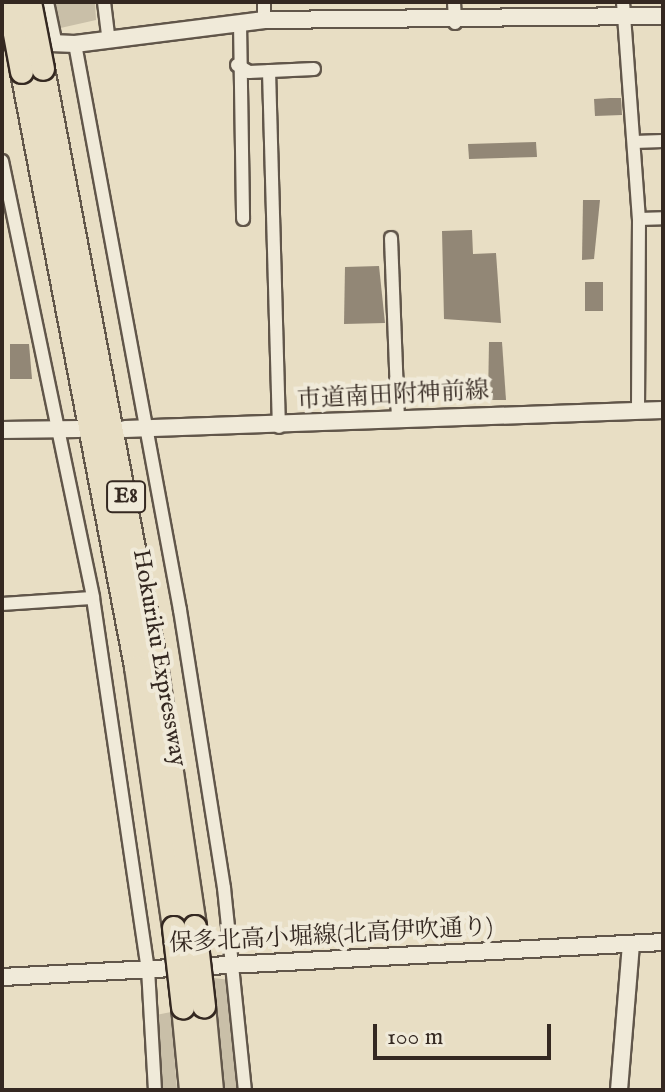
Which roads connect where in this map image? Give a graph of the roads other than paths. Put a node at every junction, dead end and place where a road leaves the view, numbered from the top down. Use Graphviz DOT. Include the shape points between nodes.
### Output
graph roads {
  1 [pos="9,2"];
  2 [pos="30,2"];
  3 [pos="47,2"];
  4 [pos="104,2"];
  5 [pos="264,2"];
  6 [pos="454,2"];
  7 [pos="624,9"];
  8 [pos="663,16"];
  9 [pos="264,20"];
  10 [pos="240,23"];
  11 [pos="455,23"];
  12 [pos="109,40"];
  13 [pos="2,41"];
  14 [pos="75,44"];
  15 [pos="56,45"];
  16 [pos="237,65"];
  17 [pos="314,69"];
  18 [pos="33,71"];
  19 [pos="269,71"];
  20 [pos="663,141"];
  21 [pos="634,142"];
  22 [pos="2,161"];
  23 [pos="663,218"];
  24 [pos="243,219"];
  25 [pos="639,219"];
  26 [pos="391,238"];
  27 [pos="638,410"];
  28 [pos="663,410"];
  29 [pos="398,420"];
  30 [pos="279,427"];
  31 [pos="79,429"];
  32 [pos="125,429"];
  33 [pos="2,430"];
  34 [pos="146,430"];
  35 [pos="61,431"];
  36 [pos="93,598"];
  37 [pos="2,604"];
  38 [pos="663,942"];
  39 [pos="631,944"];
  40 [pos="232,965"];
  41 [pos="148,969"];
  42 [pos="2,977"];
  43 [pos="194,1007"];
  44 [pos="155,1090"];
  45 [pos="191,1090"];
  46 [pos="212,1090"];
  47 [pos="245,1090"];
  48 [pos="619,1090"];
  1 -- 18 [label="highway, Hokuriku Expressway / E8, bridge"];
  2 -- 18 [label="highway, Hokuriku Expressway / E8, bridge"];
  3 -- 15 [label="street"];
  4 -- 12 [label="street"];
  5 -- 9 [label="street"];
  6 -- 11 [label="street"];
  7 -- 8 [label="street"];
  7 -- 11 [label="street"];
  7 -- 21 [label="street"];
  9 -- 10 [label="street"];
  9 -- 11 [label="street"];
  10 -- 12 [label="street"];
  10 -- 16 [label="street"];
  12 -- 14 [label="street"];
  13 -- 15 [label="street"];
  14 -- 15 [label="street"];
  14 -- 34 [label="street"];
  16 -- 19 [label="street"];
  16 -- 24 [label="street"];
  17 -- 19 [label="street"];
  18 -- 43 [label="highway, Hokuriku Expressway / E8, bridge" via="185,927"];
  19 -- 30 [label="street"];
  20 -- 21 [label="street"];
  21 -- 25 [label="street"];
  22 -- 35 [label="street"];
  23 -- 25 [label="street"];
  25 -- 27 [label="street"];
  26 -- 29 [label="street"];
  27 -- 28 [label="street, 市道南田附神前線"];
  27 -- 29 [label="street, 市道南田附神前線"];
  29 -- 30 [label="street, 市道南田附神前線"];
  30 -- 34 [label="street, 市道南田附神前線"];
  31 -- 35 [label="street"];
  32 -- 34 [label="street, 市道南田附神前線"];
  33 -- 35 [label="street"];
  34 -- 40 [label="street"];
  35 -- 36 [label="street"];
  36 -- 37 [label="street"];
  36 -- 41 [label="street"];
  38 -- 39 [label="street, 保多北高小堀線(北高伊吹通り)"];
  39 -- 40 [label="street, 保多北高小堀線(北高伊吹通り)"];
  39 -- 48 [label="street"];
  40 -- 41 [label="street, 保多北高小堀線(北高伊吹通り)"];
  40 -- 47 [label="street"];
  41 -- 42 [label="street, 保多北高小堀線(北高伊吹通り)"];
  41 -- 44 [label="street"];
  43 -- 45 [label="highway, Hokuriku Expressway / E8"];
  43 -- 46 [label="highway, Hokuriku Expressway / E8"];
}
